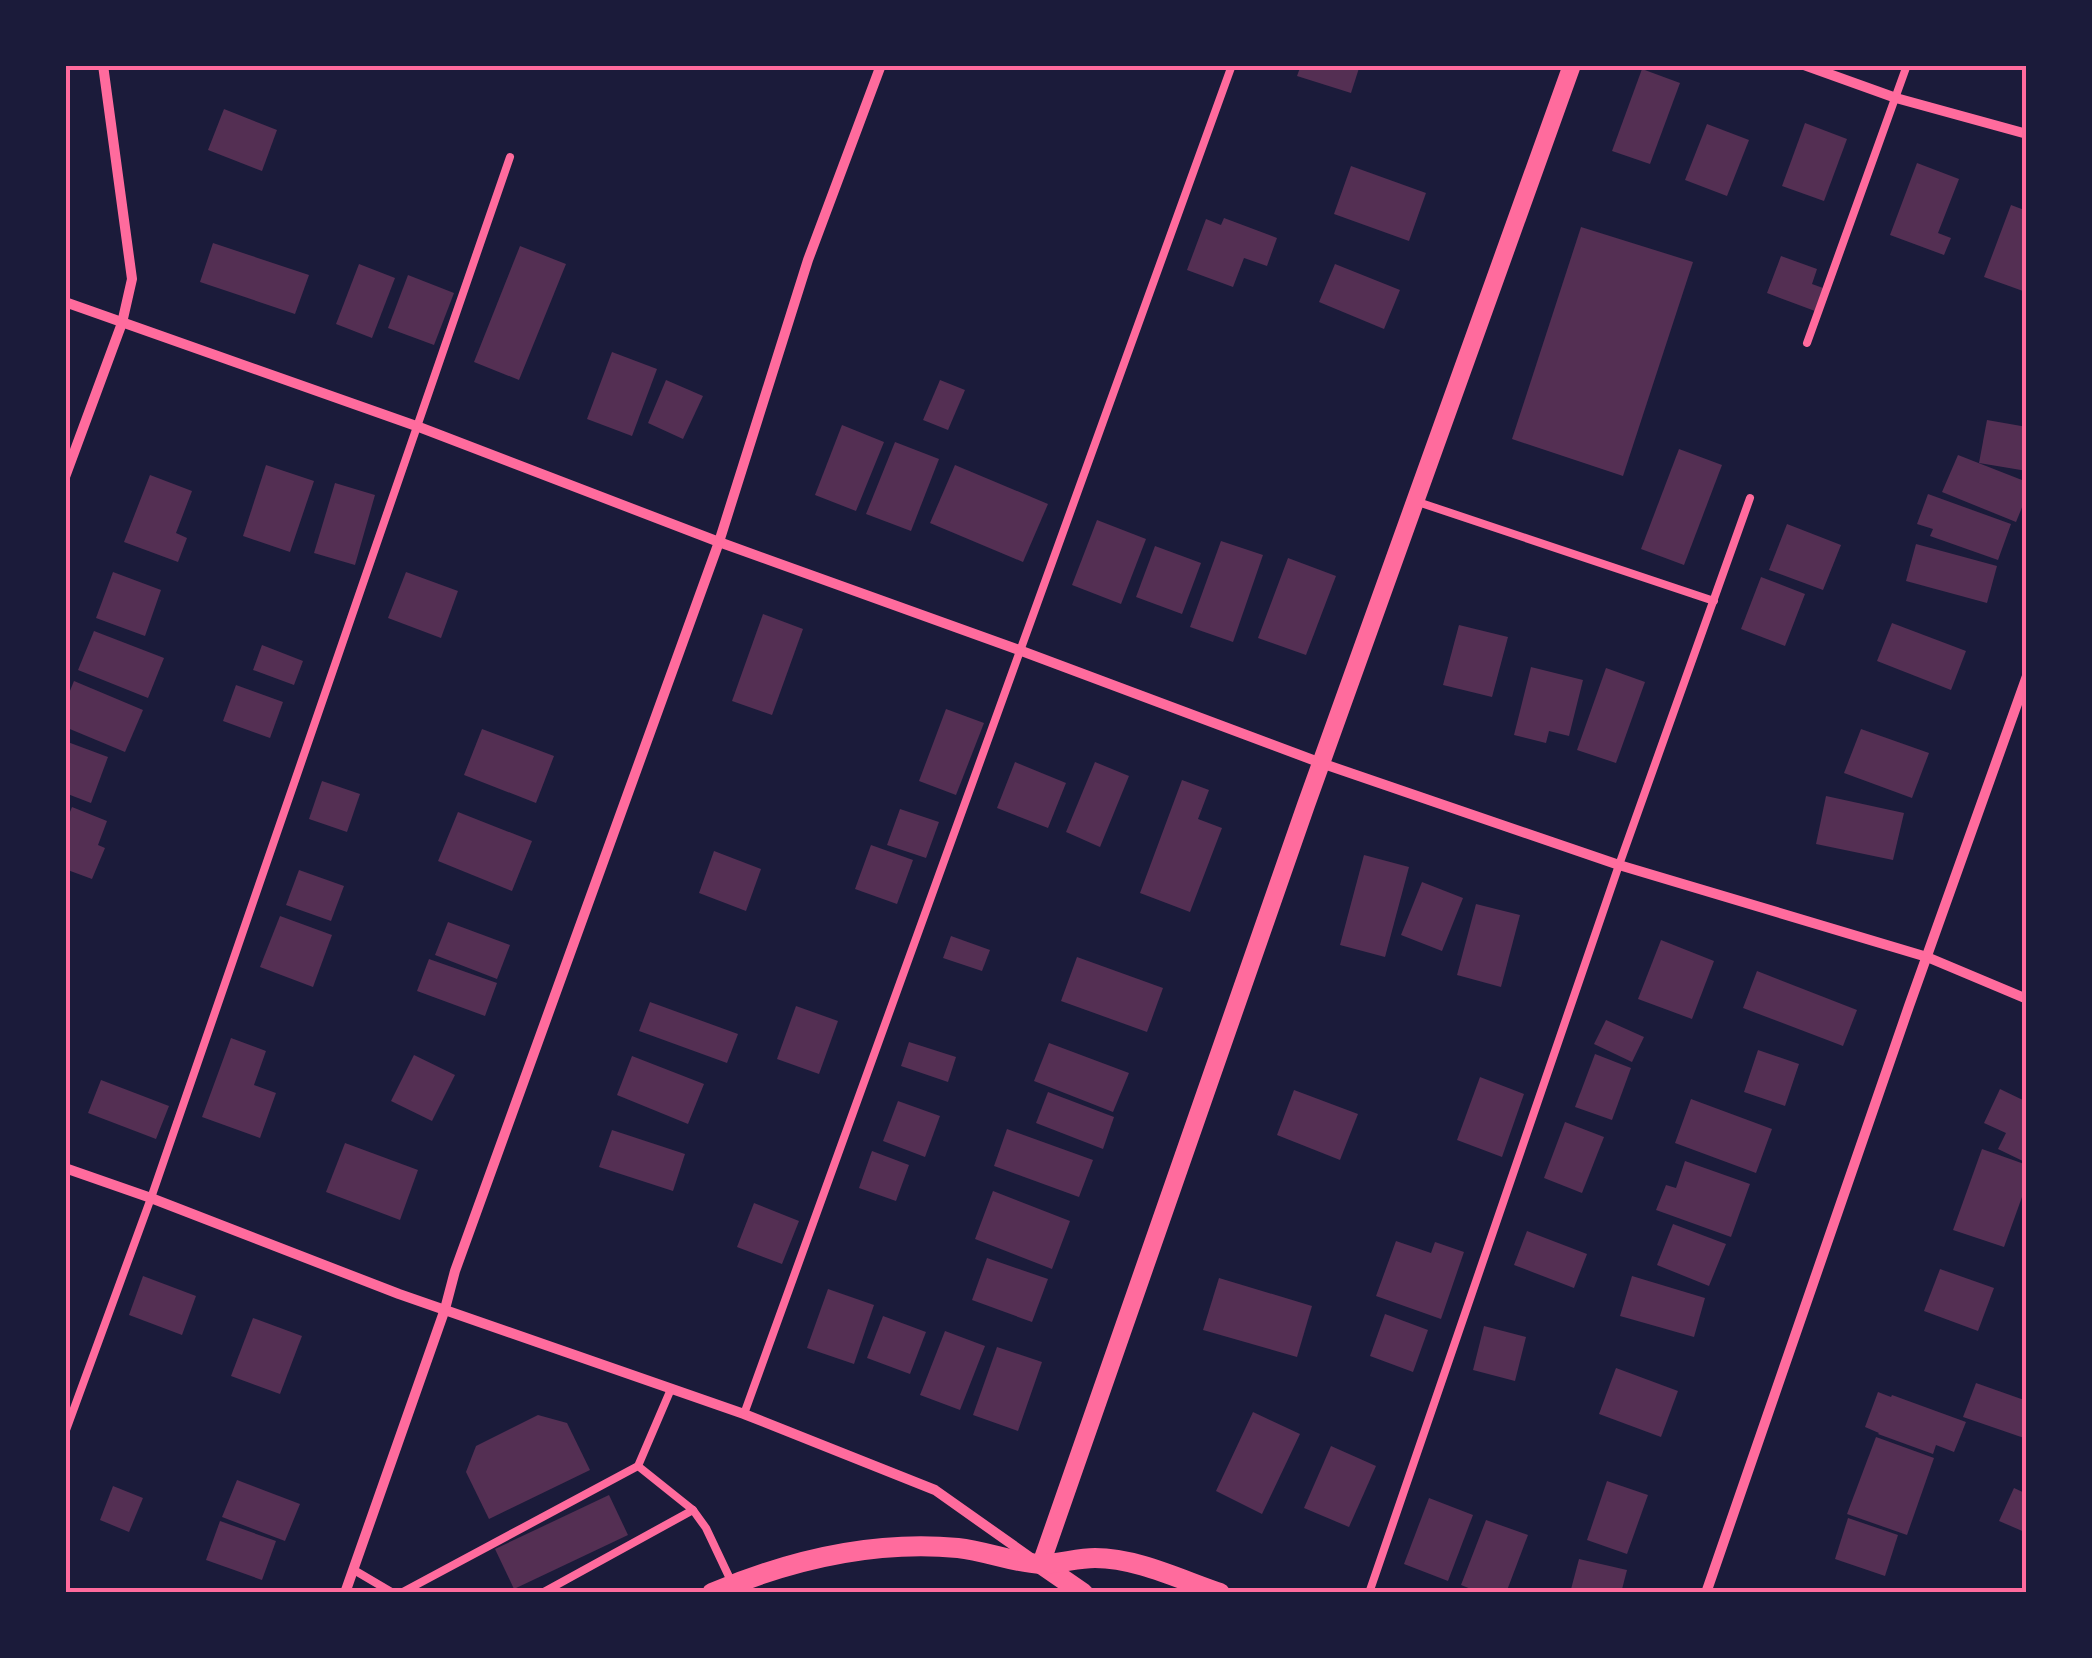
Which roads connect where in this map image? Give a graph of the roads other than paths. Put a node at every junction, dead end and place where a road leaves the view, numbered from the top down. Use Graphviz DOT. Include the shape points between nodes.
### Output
graph roads {
  1 [pos="103,65"];
  2 [pos="881,65"];
  3 [pos="1232,65"];
  4 [pos="1572,65"];
  5 [pos="1804,65"];
  6 [pos="1908,65"];
  7 [pos="1896,98"];
  8 [pos="2027,134"];
  9 [pos="510,157"];
  10 [pos="65,302"];
  11 [pos="122,323"];
  12 [pos="1807,344"];
  13 [pos="418,426"];
  14 [pos="65,478"];
  15 [pos="1750,498"];
  16 [pos="1415,501"];
  17 [pos="719,542"];
  18 [pos="1714,601"];
  19 [pos="1020,650"];
  20 [pos="2027,676"];
  21 [pos="1321,763"];
  22 [pos="1619,865"];
  23 [pos="1927,957"];
  24 [pos="2027,999"];
  25 [pos="65,1168"];
  26 [pos="151,1198"];
  27 [pos="445,1310"];
  28 [pos="670,1388"];
  29 [pos="744,1414"];
  30 [pos="65,1434"];
  31 [pos="638,1466"];
  32 [pos="692,1510"];
  33 [pos="1041,1564"];
  34 [pos="354,1570"];
  35 [pos="733,1584"];
  36 [pos="345,1593"];
  37 [pos="392,1593"];
  38 [pos="402,1593"];
  39 [pos="542,1593"];
  40 [pos="712,1593"];
  41 [pos="1083,1593"];
  42 [pos="1220,1593"];
  43 [pos="1369,1593"];
  44 [pos="1706,1593"];
  1 -- 11 [label="street" via="132,279"];
  2 -- 17 [label="street" via="808,260"];
  3 -- 19 [label="lane"];
  4 -- 16 [label="street"];
  5 -- 7 [label="street"];
  6 -- 7 [label="lane"];
  7 -- 8 [label="street"];
  7 -- 12 [label="lane"];
  9 -- 13 [label="lane"];
  10 -- 11 [label="street"];
  11 -- 13 [label="street"];
  11 -- 14 [label="street"];
  13 -- 17 [label="street"];
  13 -- 26 [label="lane"];
  15 -- 18 [label="lane"];
  16 -- 18 [label="lane"];
  16 -- 21 [label="street"];
  17 -- 19 [label="street"];
  17 -- 27 [label="street"];
  18 -- 22 [label="lane"];
  19 -- 21 [label="street"];
  19 -- 29 [label="lane"];
  20 -- 23 [label="street"];
  21 -- 22 [label="street"];
  21 -- 33 [label="street"];
  22 -- 23 [label="street"];
  22 -- 43 [label="lane"];
  23 -- 24 [label="street"];
  23 -- 44 [label="street"];
  25 -- 26 [label="street"];
  26 -- 27 [label="street"];
  26 -- 30 [label="lane"];
  27 -- 28 [label="street"];
  27 -- 34 [label="street"];
  28 -- 29 [label="street"];
  28 -- 31 [label="lane"];
  29 -- 33 [label="street" via="934,1490"];
  31 -- 32 [label="lane"];
  31 -- 38 [label="lane"];
  32 -- 35 [label="lane"];
  32 -- 39 [label="lane"];
  33 -- 35 [label="main road" via="959,1548 858,1550 809,1558"];
  33 -- 41 [label="main road"];
  33 -- 42 [label="main road" via="1115,1561"];
  34 -- 36 [label="street"];
  34 -- 37 [label="lane"];
  35 -- 40 [label="main road"];
}
